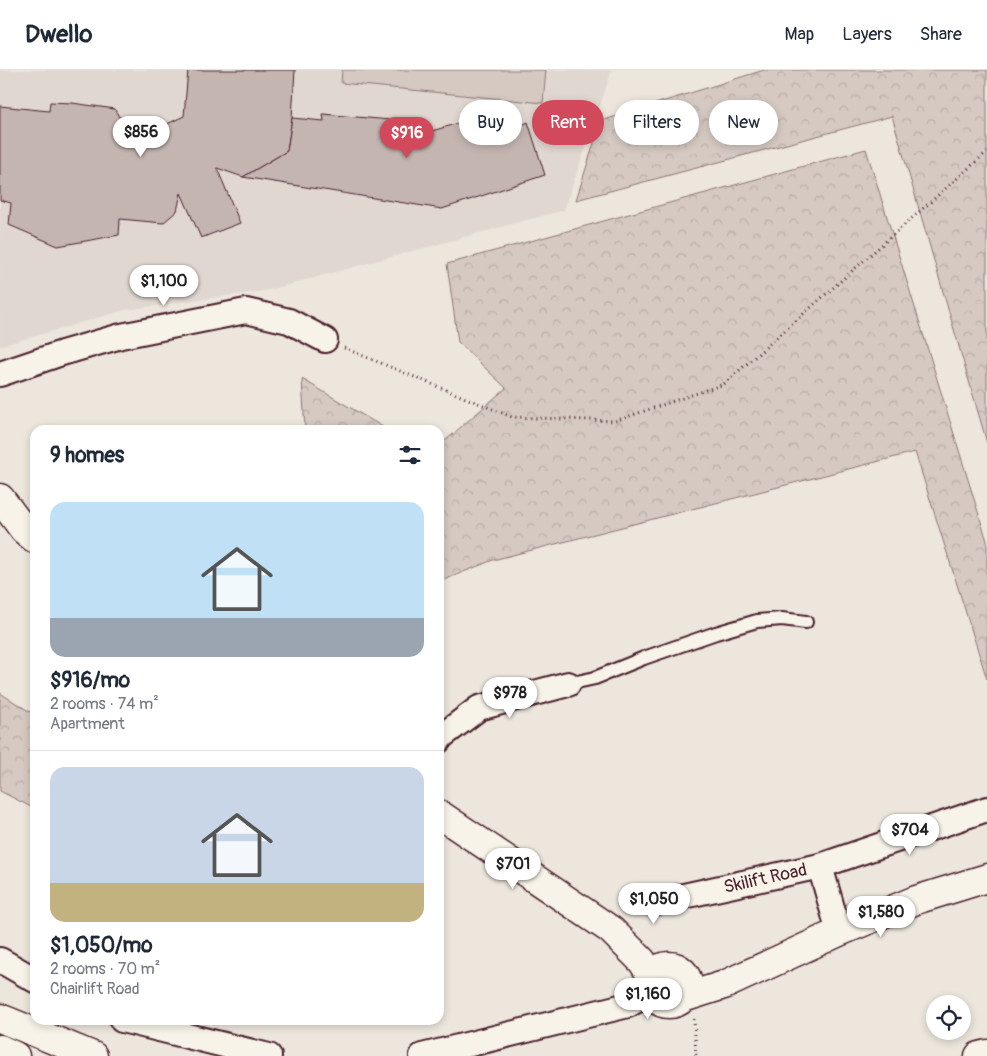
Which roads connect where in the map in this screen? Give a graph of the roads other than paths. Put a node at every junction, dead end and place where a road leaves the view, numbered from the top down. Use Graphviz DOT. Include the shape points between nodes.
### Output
graph roads {
  1 [pos="325,340"];
  2 [pos="0,374"];
  3 [pos="0,498"];
  4 [pos="30,535"];
  5 [pos="806,622"];
  6 [pos="568,684"];
  7 [pos="444,734"];
  8 [pos="987,809"];
  9 [pos="444,817"];
  10 [pos="820,866"];
  11 [pos="987,878"];
  12 [pos="652,903"];
  13 [pos="839,932"];
  14 [pos="0,960"];
  15 [pos="30,977"];
  16 [pos="668,982"];
  17 [pos="0,1018"];
  18 [pos="142,1025"];
  19 [pos="0,1049"];
  20 [pos="987,1054"];
  21 [pos="16,1056"];
  22 [pos="93,1056"];
  23 [pos="269,1056"];
  24 [pos="422,1056"];
  25 [pos="979,1056"];
  1 -- 2 [label="street" via="289,321 246,311 121,336"];
  3 -- 4 [label="main road"];
  5 -- 6 [label="lane" via="782,618 757,621 671,648 595,678"];
  6 -- 7 [label="street" via="479,708"];
  8 -- 10 [label="street, Skilift Road"];
  9 -- 16 [label="main road" via="611,930 645,944"];
  10 -- 12 [label="street, Skilift Road"];
  10 -- 13 [label="street, Skilift Road"];
  11 -- 13 [label="main road" via="916,900"];
  13 -- 16 [label="main road" via="764,966 713,978"];
  14 -- 15 [label="street"];
  16 -- 24 [label="street" via="628,1005"];
  17 -- 22 [label="main road"];
  18 -- 23 [label="street"];
  19 -- 21 [label="main road"];
  20 -- 25 [label="main road"];
}
